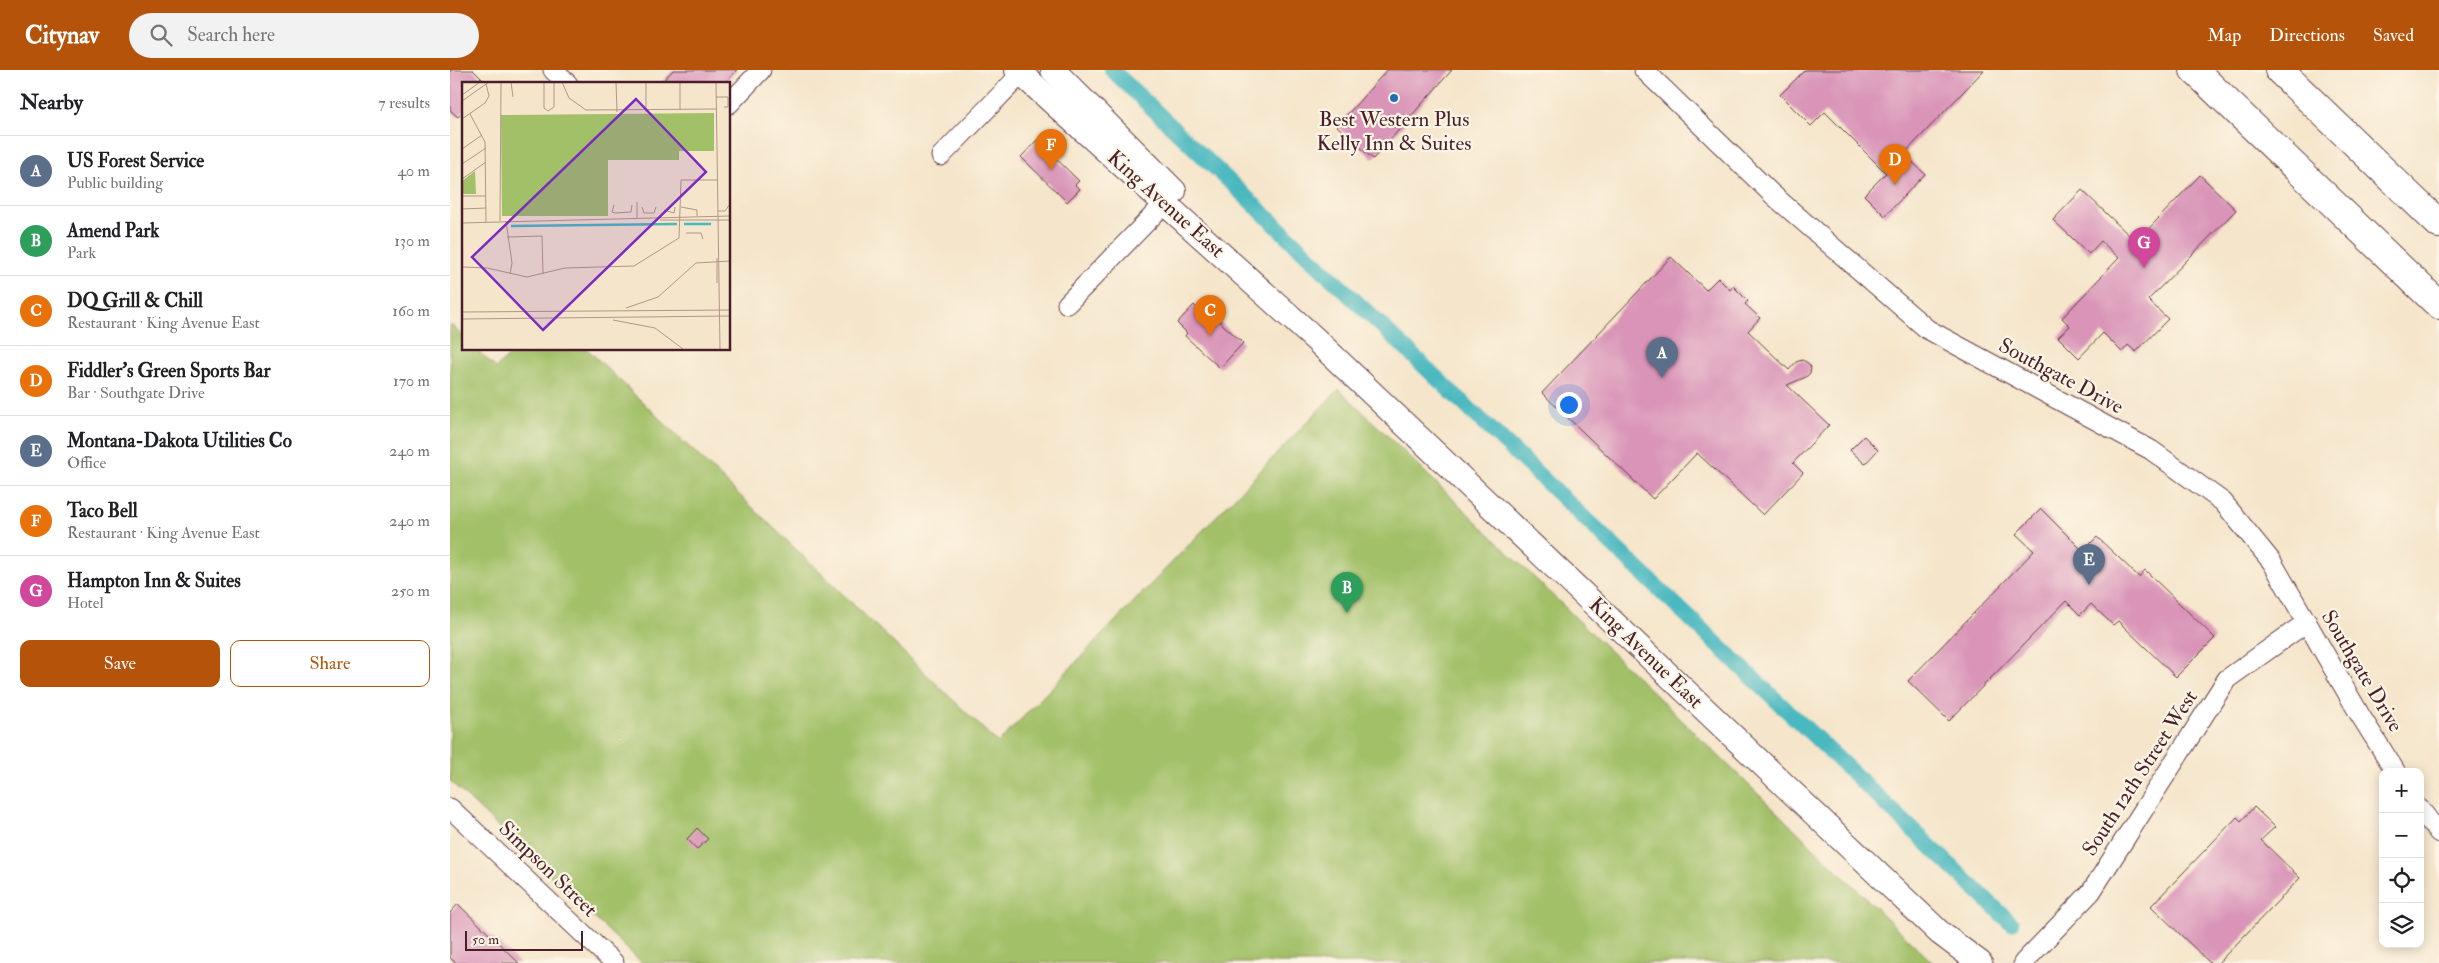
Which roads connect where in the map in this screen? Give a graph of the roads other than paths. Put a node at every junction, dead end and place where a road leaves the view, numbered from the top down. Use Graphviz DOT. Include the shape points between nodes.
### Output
graph roads {
  1 [pos="553,70"];
  2 [pos="761,70"];
  3 [pos="1053,70"];
  4 [pos="1644,70"];
  5 [pos="2194,70"];
  6 [pos="2279,70"];
  7 [pos="1019,72"];
  8 [pos="566,82"];
  9 [pos="730,103"];
  10 [pos="941,156"];
  11 [pos="1165,203"];
  12 [pos="2439,224"];
  13 [pos="1067,304"];
  14 [pos="2439,305"];
  15 [pos="1315,338"];
  16 [pos="2307,622"];
  17 [pos="2394,768"];
  18 [pos="2424,813"];
  19 [pos="454,819"];
  20 [pos="2439,833"];
  21 [pos="614,963"];
  22 [pos="1980,963"];
  23 [pos="2023,963"];
  1 -- 8 [label="street"];
  2 -- 9 [label="street"];
  3 -- 15 [label="main road, King Avenue East"];
  4 -- 16 [label="street, Southgate Drive" via="1773,195 1927,329 2151,450 2223,502 2272,562"];
  5 -- 14 [label="highway"];
  6 -- 12 [label="highway"];
  7 -- 10 [label="street"];
  7 -- 11 [label="main road, King Avenue East"];
  11 -- 13 [label="street"];
  11 -- 15 [label="main road, King Avenue East"];
  15 -- 22 [label="main road, King Avenue East" via="1940,933"];
  16 -- 17 [label="street, Southgate Drive"];
  16 -- 23 [label="street, South 12th Street West" via="2227,680 2091,892"];
  18 -- 20 [label="street"];
  19 -- 21 [label="street, Simpson Street"];
}
